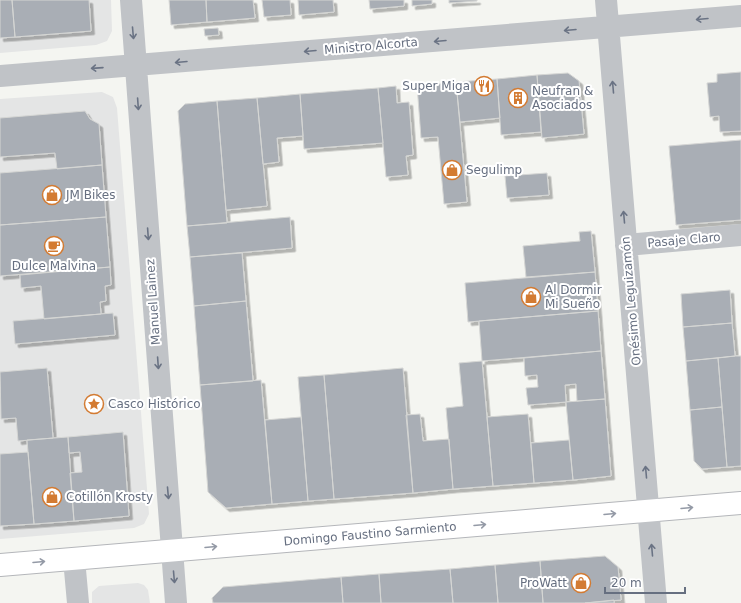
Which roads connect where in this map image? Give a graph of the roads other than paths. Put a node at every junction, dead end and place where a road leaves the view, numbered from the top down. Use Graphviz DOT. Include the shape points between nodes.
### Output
graph roads {
  1 [pos="131,0"];
  2 [pos="606,0"];
  3 [pos="741,16"];
  4 [pos="608,27"];
  5 [pos="136,65"];
  6 [pos="0,76"];
  7 [pos="741,235"];
  8 [pos="626,245"];
  9 [pos="741,503"];
  10 [pos="649,511"];
  11 [pos="172,550"];
  12 [pos="74,559"];
  13 [pos="0,565"];
  14 [pos="78,603"];
  15 [pos="176,603"];
  16 [pos="656,603"];
  1 -- 5 [label="street, Manuel Lainez, one-way"];
  2 -- 4 [label="street, Onésimo Leguizamón"];
  3 -- 4 [label="street, Ministro Alcorta, one-way"];
  4 -- 5 [label="street, Ministro Alcorta, one-way"];
  8 -- 4 [label="street, Onésimo Leguizamón, one-way"];
  5 -- 6 [label="street, Ministro Alcorta, one-way"];
  5 -- 11 [label="street, Manuel Lainez, one-way"];
  7 -- 8 [label="street, Pasaje Claro"];
  10 -- 8 [label="street, Onésimo Leguizamón, one-way"];
  10 -- 9 [label="main road, Domingo Faustino Sarmiento, one-way"];
  11 -- 10 [label="main road, Domingo Faustino Sarmiento, one-way"];
  16 -- 10 [label="street, Onésimo Leguizamón, one-way"];
  11 -- 12 [label="main road, Domingo Faustino Sarmiento"];
  11 -- 15 [label="street, Manuel Lainez, one-way"];
  13 -- 12 [label="main road, Domingo Faustino Sarmiento, one-way"];
  12 -- 14 [label="street"];
}
